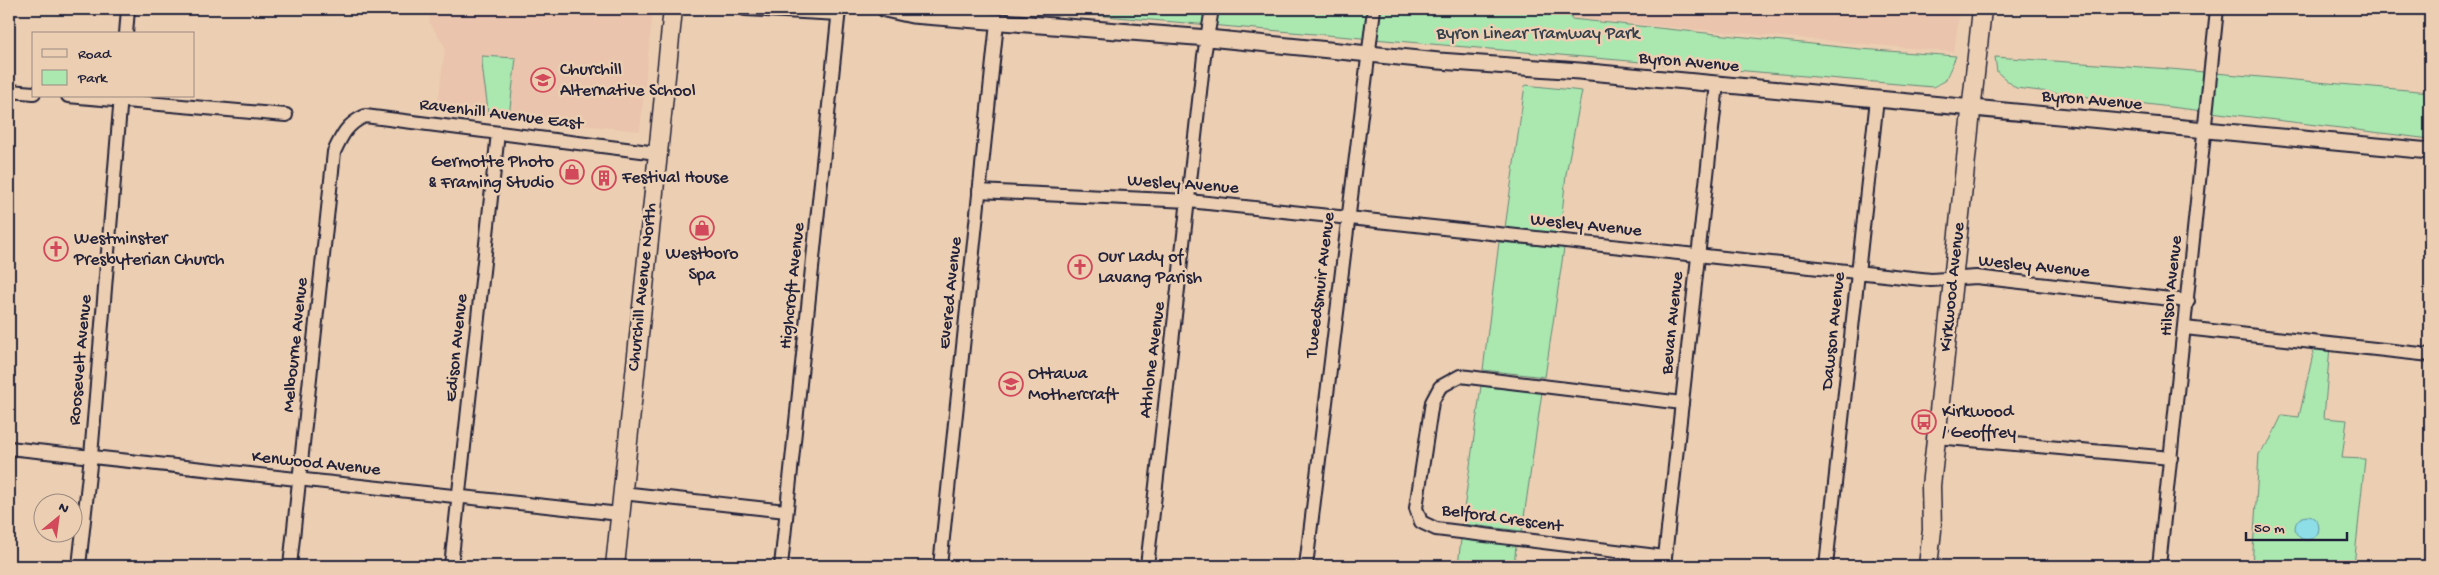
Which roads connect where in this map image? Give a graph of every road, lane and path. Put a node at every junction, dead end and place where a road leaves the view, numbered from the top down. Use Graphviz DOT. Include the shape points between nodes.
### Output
graph roads {
  1 [pos="128,9"];
  2 [pos="673,9"];
  3 [pos="746,9"];
  4 [pos="885,9"];
  5 [pos="1212,9"];
  6 [pos="1374,9"];
  7 [pos="1982,9"];
  8 [pos="2217,9"];
  9 [pos="839,11"];
  10 [pos="913,12"];
  11 [pos="997,23"];
  12 [pos="126,32"];
  13 [pos="1208,38"];
  14 [pos="1368,53"];
  15 [pos="1717,84"];
  16 [pos="9,91"];
  17 [pos="32,93"];
  18 [pos="121,98"];
  19 [pos="1877,99"];
  20 [pos="1971,109"];
  21 [pos="286,115"];
  22 [pos="345,129"];
  23 [pos="2205,129"];
  24 [pos="498,132"];
  25 [pos="2430,150"];
  26 [pos="657,153"];
  27 [pos="980,191"];
  28 [pos="1189,201"];
  29 [pos="1347,218"];
  30 [pos="1698,255"];
  31 [pos="1858,272"];
  32 [pos="1954,278"];
  33 [pos="2188,301"];
  34 [pos="2185,328"];
  35 [pos="2430,355"];
  36 [pos="1682,403"];
  37 [pos="1936,438"];
  38 [pos="9,448"];
  39 [pos="91,456"];
  40 [pos="2171,458"];
  41 [pos="299,481"];
  42 [pos="622,493"];
  43 [pos="459,496"];
  44 [pos="786,511"];
  45 [pos="620,514"];
  46 [pos="1665,561"];
  47 [pos="79,566"];
  48 [pos="290,566"];
  49 [pos="451,566"];
  50 [pos="615,566"];
  51 [pos="781,566"];
  52 [pos="940,566"];
  53 [pos="1147,566"];
  54 [pos="1306,566"];
  55 [pos="1826,566"];
  56 [pos="1928,566"];
  57 [pos="2159,566"];
  1 -- 12 [label="street"];
  2 -- 26 [label="main road, Churchill Avenue North"];
  3 -- 9 [label="street"];
  4 -- 10 [label="street, Byron Avenue"];
  5 -- 13 [label="street, Athlone Avenue"];
  6 -- 14 [label="street, Tweedsmuir Avenue"];
  7 -- 20 [label="main road, Kirkwood Avenue"];
  8 -- 23 [label="street, Hilson Avenue"];
  9 -- 44 [label="street, Highcroft Avenue"];
  10 -- 11 [label="street, Byron Avenue"];
  11 -- 13 [label="street, Byron Avenue"];
  11 -- 27 [label="street, Evered Avenue"];
  13 -- 14 [label="street, Byron Avenue"];
  13 -- 28 [label="street, Athlone Avenue"];
  14 -- 15 [label="street, Byron Avenue"];
  14 -- 29 [label="street, Tweedsmuir Avenue"];
  15 -- 19 [label="street, Byron Avenue"];
  15 -- 30 [label="street, Bevan Avenue"];
  16 -- 17 [label="street"];
  18 -- 21 [label="street"];
  18 -- 39 [label="street, Roosevelt Avenue"];
  19 -- 20 [label="street, Byron Avenue"];
  19 -- 31 [label="street, Dawson Avenue"];
  20 -- 23 [label="street, Byron Avenue"];
  20 -- 32 [label="main road, Kirkwood Avenue"];
  22 -- 24 [label="street, Ravenhill Avenue East" via="365,116"];
  22 -- 41 [label="street, Melbourne Avenue" via="334,152"];
  23 -- 25 [label="street, Byron Avenue"];
  23 -- 33 [label="street, Hilson Avenue"];
  24 -- 26 [label="street, Ravenhill Avenue East"];
  24 -- 43 [label="street, Edison Avenue"];
  26 -- 42 [label="main road, Churchill Avenue North"];
  27 -- 28 [label="street, Wesley Avenue"];
  27 -- 52 [label="street, Evered Avenue"];
  28 -- 29 [label="street, Wesley Avenue"];
  28 -- 53 [label="street, Athlone Avenue"];
  29 -- 30 [label="street, Wesley Avenue"];
  29 -- 54 [label="street, Tweedsmuir Avenue"];
  30 -- 31 [label="street, Wesley Avenue"];
  30 -- 36 [label="street, Bevan Avenue"];
  31 -- 32 [label="street, Wesley Avenue" via="1932,280"];
  31 -- 55 [label="street, Dawson Avenue"];
  32 -- 33 [label="street, Wesley Avenue" via="1976,277"];
  32 -- 37 [label="main road, Kirkwood Avenue"];
  33 -- 34 [label="street, Hilson Avenue"];
  34 -- 35 [label="street"];
  34 -- 40 [label="street, Hilson Avenue"];
  36 -- 46 [label="street, Bevan Avenue"];
  36 -- 46 [label="street, Belford Crescent" via="1460,376 1440,387 1432,402 1416,508 1421,522 1436,529"];
  37 -- 40 [label="street"];
  37 -- 56 [label="main road, Kirkwood Avenue"];
  38 -- 39 [label="street, Kenwood Avenue"];
  39 -- 41 [label="street, Kenwood Avenue"];
  39 -- 47 [label="street, Roosevelt Avenue"];
  40 -- 57 [label="street, Hilson Avenue"];
  41 -- 43 [label="street, Kenwood Avenue"];
  41 -- 48 [label="street, Melbourne Avenue"];
  42 -- 44 [label="street"];
  42 -- 45 [label="main road, Churchill Avenue North"];
  43 -- 45 [label="street, Kenwood Avenue"];
  43 -- 49 [label="street, Edison Avenue"];
  44 -- 51 [label="street, Highcroft Avenue"];
  45 -- 50 [label="main road, Churchill Avenue North"];
}
